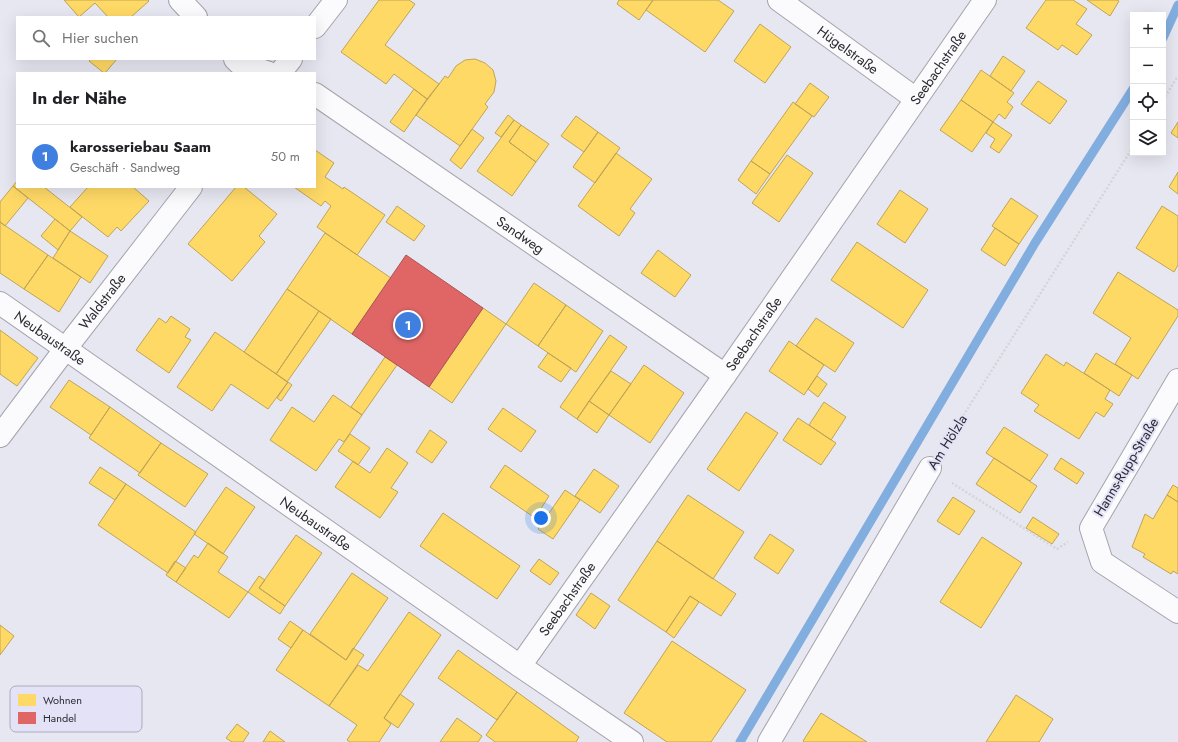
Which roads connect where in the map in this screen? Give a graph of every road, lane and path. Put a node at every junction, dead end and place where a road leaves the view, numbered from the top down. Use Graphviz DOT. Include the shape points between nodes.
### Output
graph roads {
  1 [pos="180,0"];
  2 [pos="336,0"];
  3 [pos="779,0"];
  4 [pos="985,0"];
  5 [pos="195,16"];
  6 [pos="316,26"];
  7 [pos="236,60"];
  8 [pos="290,60"];
  9 [pos="266,72"];
  10 [pos="281,72"];
  11 [pos="1178,76"];
  12 [pos="316,95"];
  13 [pos="1166,95"];
  14 [pos="916,99"];
  15 [pos="1130,153"];
  16 [pos="190,188"];
  17 [pos="0,303"];
  18 [pos="66,348"];
  19 [pos="725,375"];
  20 [pos="1178,380"];
  21 [pos="0,436"];
  22 [pos="930,468"];
  23 [pos="1091,528"];
  24 [pos="1178,612"];
  25 [pos="520,666"];
  26 [pos="632,742"];
  27 [pos="770,742"];
  1 -- 5 [label="street"];
  2 -- 6 [label="street"];
  3 -- 14 [label="street, Hügelstraße"];
  4 -- 14 [label="street, Seebachstraße"];
  7 -- 9 [label="street"];
  8 -- 10 [label="street"];
  11 -- 13 [label="path"];
  12 -- 19 [label="street, Sandweg"];
  14 -- 19 [label="street, Seebachstraße"];
  15 -- 22 [label="path, Am Hölzla"];
  16 -- 18 [label="street, Waldstraße"];
  17 -- 18 [label="street, Neubaustraße"];
  18 -- 21 [label="street, Waldstraße"];
  18 -- 25 [label="street, Neubaustraße"];
  19 -- 25 [label="street, Seebachstraße"];
  20 -- 23 [label="street, Hanns-Rupp-Straße"];
  22 -- 23 [label="path" via="1057,549"];
  22 -- 27 [label="street, Am Hölzla"];
  23 -- 24 [label="street, Hanns-Rupp-Straße" via="1102,562"];
  25 -- 26 [label="street, Neubaustraße"];
}
